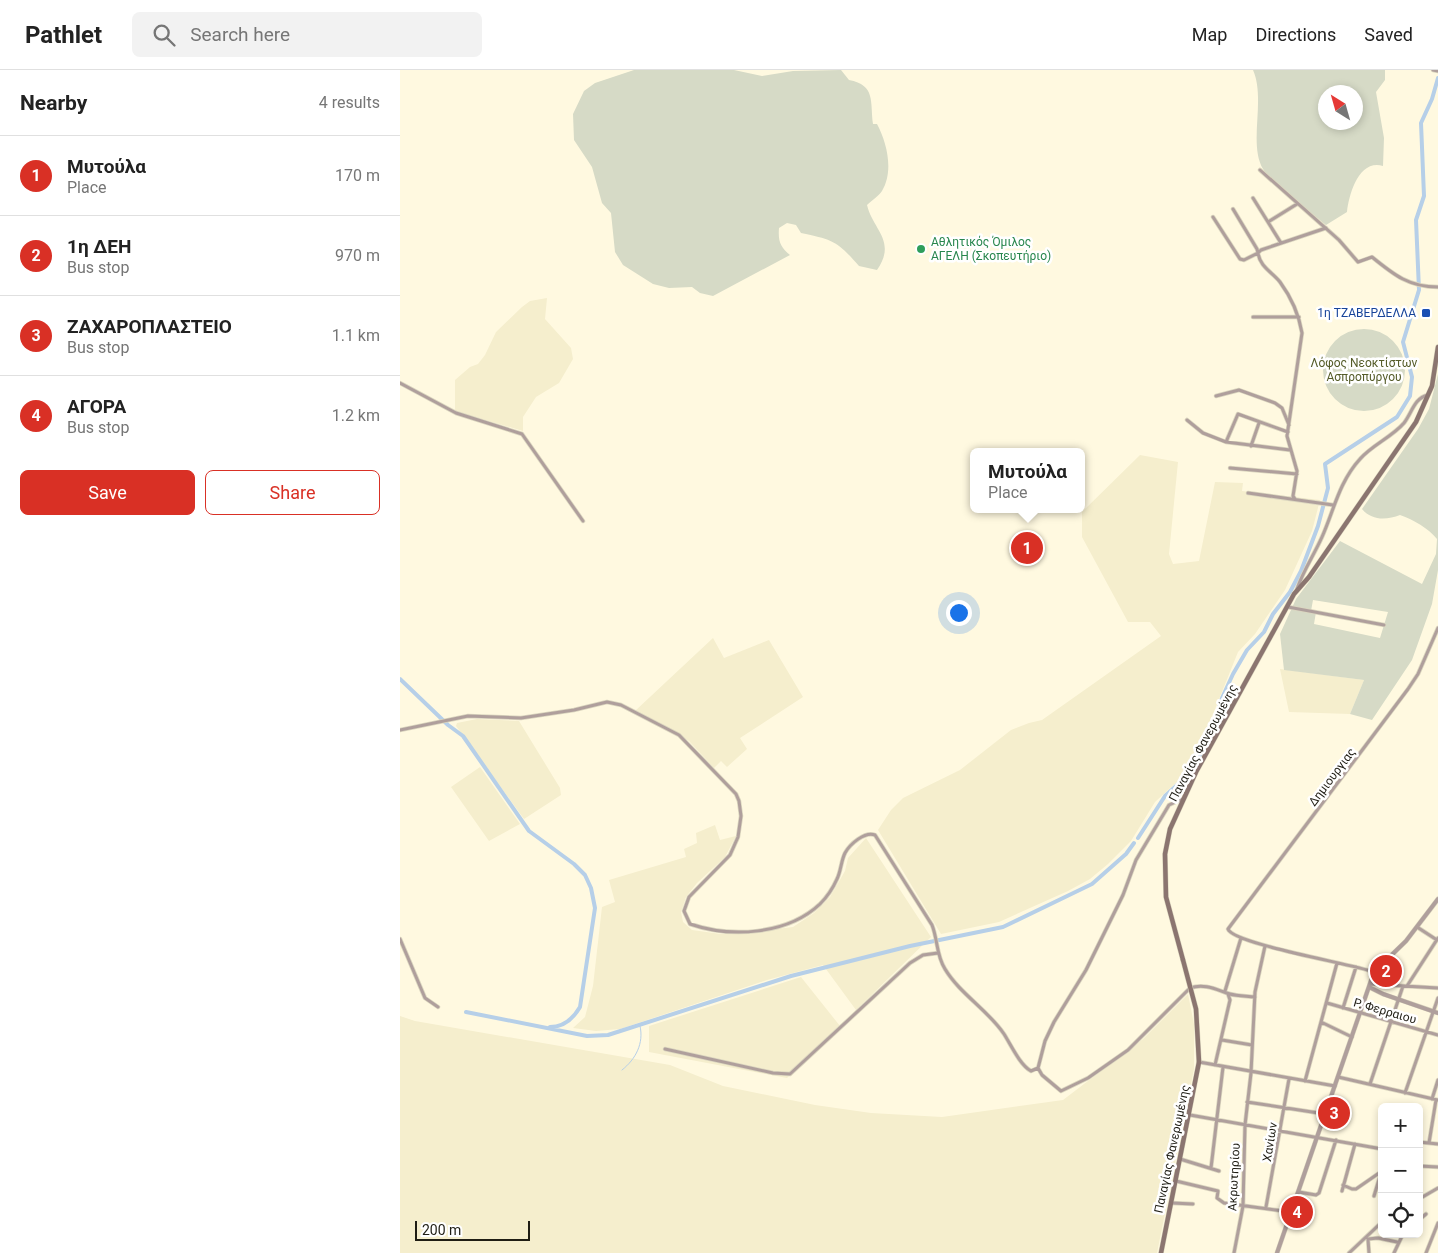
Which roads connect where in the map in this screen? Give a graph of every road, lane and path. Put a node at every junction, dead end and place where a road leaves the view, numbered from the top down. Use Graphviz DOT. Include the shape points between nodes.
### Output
graph roads {
  1 [pos="1433,70"];
  2 [pos="1438,71"];
  3 [pos="1260,170"];
  4 [pos="1254,198"];
  5 [pos="1297,204"];
  6 [pos="1233,209"];
  7 [pos="1213,217"];
  8 [pos="1268,222"];
  9 [pos="1326,228"];
  10 [pos="1281,243"];
  11 [pos="1258,253"];
  12 [pos="1438,287"];
  13 [pos="1253,317"];
  14 [pos="1299,317"];
  15 [pos="1438,348"];
  16 [pos="400,383"];
  17 [pos="1428,395"];
  18 [pos="1216,396"];
  19 [pos="1292,412"];
  20 [pos="1284,414"];
  21 [pos="1187,420"];
  22 [pos="1259,423"];
  23 [pos="1289,425"];
  24 [pos="1288,432"];
  25 [pos="1226,442"];
  26 [pos="1251,446"];
  27 [pos="1291,450"];
  28 [pos="1230,468"];
  29 [pos="1297,474"];
  30 [pos="1248,493"];
  31 [pos="1295,499"];
  32 [pos="1332,505"];
  33 [pos="583,521"];
  34 [pos="1296,592"];
  35 [pos="1288,607"];
  36 [pos="1384,626"];
  37 [pos="1438,628"];
  38 [pos="400,730"];
  39 [pos="1182,799"];
  40 [pos="1438,898"];
  41 [pos="1417,927"];
  42 [pos="1241,938"];
  43 [pos="400,939"];
  44 [pos="1438,939"];
  45 [pos="1265,946"];
  46 [pos="938,953"];
  47 [pos="1338,963"];
  48 [pos="1356,968"];
  49 [pos="1374,972"];
  50 [pos="1369,985"];
  51 [pos="1405,986"];
  52 [pos="1438,988"];
  53 [pos="1226,992"];
  54 [pos="1255,996"];
  55 [pos="1438,998"];
  56 [pos="1399,1000"];
  57 [pos="1327,1003"];
  58 [pos="438,1007"];
  59 [pos="1343,1008"];
  60 [pos="1436,1012"];
  61 [pos="1360,1013"];
  62 [pos="1320,1022"];
  63 [pos="1392,1022"];
  64 [pos="1427,1032"];
  65 [pos="1438,1035"];
  66 [pos="1352,1037"];
  67 [pos="1222,1040"];
  68 [pos="1252,1045"];
  69 [pos="665,1049"];
  70 [pos="1199,1062"];
  71 [pos="1215,1065"];
  72 [pos="1223,1067"];
  73 [pos="1038,1068"];
  74 [pos="1252,1073"];
  75 [pos="1338,1078"];
  76 [pos="1289,1079"];
  77 [pos="1438,1080"];
  78 [pos="1305,1081"];
  79 [pos="1370,1084"];
  80 [pos="1335,1086"];
  81 [pos="1405,1092"];
  82 [pos="1435,1100"];
  83 [pos="1247,1102"];
  84 [pos="1284,1108"];
  85 [pos="1325,1114"];
  86 [pos="1190,1115"];
  87 [pos="1215,1119"];
  88 [pos="1244,1125"];
  89 [pos="1280,1131"];
  90 [pos="1318,1136"];
  91 [pos="1336,1140"];
  92 [pos="1423,1142"];
  93 [pos="1429,1143"];
  94 [pos="1355,1144"];
  95 [pos="1438,1144"];
  96 [pos="1378,1148"];
  97 [pos="1180,1160"];
  98 [pos="1423,1166"];
  99 [pos="1438,1167"];
  100 [pos="1211,1168"];
  101 [pos="1219,1170"];
  102 [pos="1378,1175"];
  103 [pos="1176,1181"];
  104 [pos="1344,1184"];
  105 [pos="1378,1184"];
  106 [pos="1438,1188"];
  107 [pos="1342,1191"];
  108 [pos="1299,1192"];
  109 [pos="1374,1196"];
  110 [pos="1423,1197"];
  111 [pos="1172,1203"];
  112 [pos="1193,1204"];
  113 [pos="1243,1206"];
  114 [pos="1266,1207"];
  115 [pos="1292,1212"];
  116 [pos="1426,1214"];
  117 [pos="1423,1217"];
  118 [pos="1438,1223"];
  119 [pos="1378,1227"];
  120 [pos="1368,1238"];
  121 [pos="1400,1238"];
  122 [pos="1398,1242"];
  123 [pos="1161,1253"];
  124 [pos="1234,1253"];
  125 [pos="1277,1253"];
  126 [pos="1351,1253"];
  127 [pos="1369,1253"];
  128 [pos="1394,1253"];
  129 [pos="1426,1253"];
  1 -- 2 [label="street"];
  3 -- 5 [label="street"];
  4 -- 8 [label="street"];
  5 -- 8 [label="street"];
  5 -- 9 [label="street"];
  6 -- 11 [label="street"];
  7 -- 11 [label="street" via="1240,259 1248,260"];
  8 -- 10 [label="street"];
  9 -- 10 [label="street"];
  9 -- 12 [label="street" via="1354,260 1358,262 1372,257 1416,286"];
  10 -- 11 [label="street"];
  11 -- 14 [label="street" via="1264,266 1279,281"];
  13 -- 14 [label="street"];
  14 -- 19 [label="street" via="1302,333"];
  15 -- 17 [label="main road, Παναγίας Φανερωμένης"];
  16 -- 33 [label="street" via="456,413 522,434"];
  17 -- 32 [label="street" via="1416,402 1397,430 1361,458 1343,481"];
  17 -- 34 [label="main road, Παναγίας Φανερωμένης" via="1416,422 1309,578"];
  18 -- 20 [label="street" via="1244,391 1279,405"];
  19 -- 20 [label="street"];
  19 -- 23 [label="street"];
  20 -- 23 [label="street"];
  21 -- 25 [label="street" via="1203,433"];
  22 -- 24 [label="street"];
  22 -- 25 [label="street" via="1238,414"];
  22 -- 26 [label="street"];
  23 -- 24 [label="street"];
  24 -- 27 [label="street"];
  25 -- 26 [label="street"];
  26 -- 27 [label="street"];
  27 -- 29 [label="street"];
  28 -- 29 [label="street"];
  29 -- 31 [label="street"];
  30 -- 31 [label="street"];
  31 -- 32 [label="street"];
  32 -- 34 [label="street" via="1321,539"];
  34 -- 35 [label="main road, Παναγίας Φανερωμένης"];
  35 -- 36 [label="street"];
  35 -- 39 [label="main road, Παναγίας Φανερωμένης"];
  37 -- 42 [label="street, Δημιουργιας" via="1408,689 1228,929"];
  38 -- 46 [label="street" via="468,716 520,718 607,702 631,710 684,739 739,801 738,837 730,855 695,888 687,901 684,912 690,924 712,930 749,930 772,929 795,922 826,897 837,880 846,851 865,835 872,834 878,838 932,925"];
  39 -- 70 [label="main road, Παναγίας Φανερωμένης, bridge" via="1167,842 1164,864 1166,897 1196,1009"];
  39 -- 73 [label="street" via="1169,806 1136,860 1123,895 1086,970 1045,1041"];
  40 -- 41 [label="street"];
  41 -- 44 [label="street"];
  41 -- 49 [label="street"];
  42 -- 45 [label="street"];
  42 -- 53 [label="street"];
  43 -- 58 [label="street" via="425,998"];
  44 -- 51 [label="street"];
  45 -- 47 [label="street"];
  45 -- 54 [label="street, Ακρωτηρίου"];
  46 -- 69 [label="street" via="923,955 910,962 790,1074"];
  46 -- 73 [label="street" via="951,978 1003,1032 1025,1066 1031,1071"];
  47 -- 48 [label="street"];
  47 -- 57 [label="street"];
  48 -- 49 [label="street"];
  48 -- 59 [label="street"];
  49 -- 50 [label="street"];
  50 -- 51 [label="street"];
  50 -- 56 [label="street"];
  50 -- 61 [label="street"];
  51 -- 52 [label="street"];
  51 -- 56 [label="street"];
  53 -- 54 [label="street"];
  53 -- 67 [label="street" via="1230,1000"];
  53 -- 73 [label="street" via="1198,985 1190,988 1128,1050 1067,1089 1055,1088"];
  54 -- 68 [label="street, Ακρωτηρίου"];
  55 -- 60 [label="street"];
  56 -- 60 [label="street"];
  56 -- 63 [label="street"];
  57 -- 59 [label="street, Ρ. Φερραιου"];
  57 -- 62 [label="street"];
  59 -- 61 [label="street, Ρ. Φερραιου"];
  60 -- 64 [label="street"];
  61 -- 63 [label="street, Ρ. Φερραιου"];
  61 -- 66 [label="street"];
  62 -- 66 [label="street"];
  62 -- 78 [label="street"];
  63 -- 64 [label="street, Ρ. Φερραιου"];
  63 -- 79 [label="street"];
  64 -- 65 [label="street, Ρ. Φερραιου"];
  64 -- 81 [label="street"];
  66 -- 75 [label="street"];
  67 -- 68 [label="street"];
  67 -- 71 [label="street"];
  68 -- 74 [label="street, Ακρωτηρίου"];
  70 -- 71 [label="street"];
  70 -- 86 [label="main road, Παναγίας Φανερωμένης"];
  71 -- 72 [label="street"];
  72 -- 74 [label="street"];
  72 -- 87 [label="street"];
  74 -- 76 [label="street"];
  74 -- 83 [label="street, Ακρωτηρίου"];
  75 -- 79 [label="street"];
  75 -- 80 [label="street"];
  76 -- 78 [label="street"];
  76 -- 84 [label="street, Χανίων"];
  77 -- 82 [label="street"];
  78 -- 80 [label="street"];
  79 -- 81 [label="street"];
  80 -- 85 [label="street"];
  81 -- 82 [label="street"];
  82 -- 93 [label="street"];
  83 -- 84 [label="street"];
  83 -- 88 [label="street, Ακρωτηρίου"];
  84 -- 85 [label="street"];
  84 -- 89 [label="street, Χανίων"];
  85 -- 90 [label="street"];
  86 -- 87 [label="street"];
  86 -- 97 [label="main road, Παναγίας Φανερωμένης"];
  87 -- 88 [label="street"];
  87 -- 100 [label="street"];
  88 -- 89 [label="street"];
  88 -- 113 [label="street, Ακρωτηρίου"];
  89 -- 90 [label="street"];
  89 -- 114 [label="street, Χανίων"];
  90 -- 91 [label="street"];
  90 -- 108 [label="street"];
  91 -- 94 [label="street"];
  91 -- 108 [label="street" via="1319,1193"];
  92 -- 93 [label="street"];
  93 -- 95 [label="street"];
  94 -- 96 [label="street"];
  94 -- 104 [label="street"];
  97 -- 100 [label="street"];
  97 -- 103 [label="main road, Παναγίας Φανερωμένης"];
  98 -- 99 [label="street"];
  100 -- 101 [label="street"];
  102 -- 104 [label="street" via="1356,1189"];
  103 -- 111 [label="main road, Παναγίας Φανερωμένης"];
  103 -- 113 [label="street" via="1218,1191 1218,1200"];
  104 -- 107 [label="street"];
  105 -- 109 [label="street"];
  106 -- 110 [label="street"];
  108 -- 115 [label="street"];
  111 -- 112 [label="street"];
  111 -- 123 [label="main road, Παναγίας Φανερωμένης"];
  113 -- 114 [label="street"];
  113 -- 124 [label="street, Ακρωτηρίου"];
  114 -- 115 [label="street"];
  115 -- 125 [label="street"];
  116 -- 117 [label="street"];
  118 -- 129 [label="street"];
  119 -- 120 [label="street"];
  120 -- 122 [label="street"];
  120 -- 126 [label="street"];
  120 -- 127 [label="street"];
  121 -- 122 [label="street"];
  122 -- 128 [label="street"];
}
